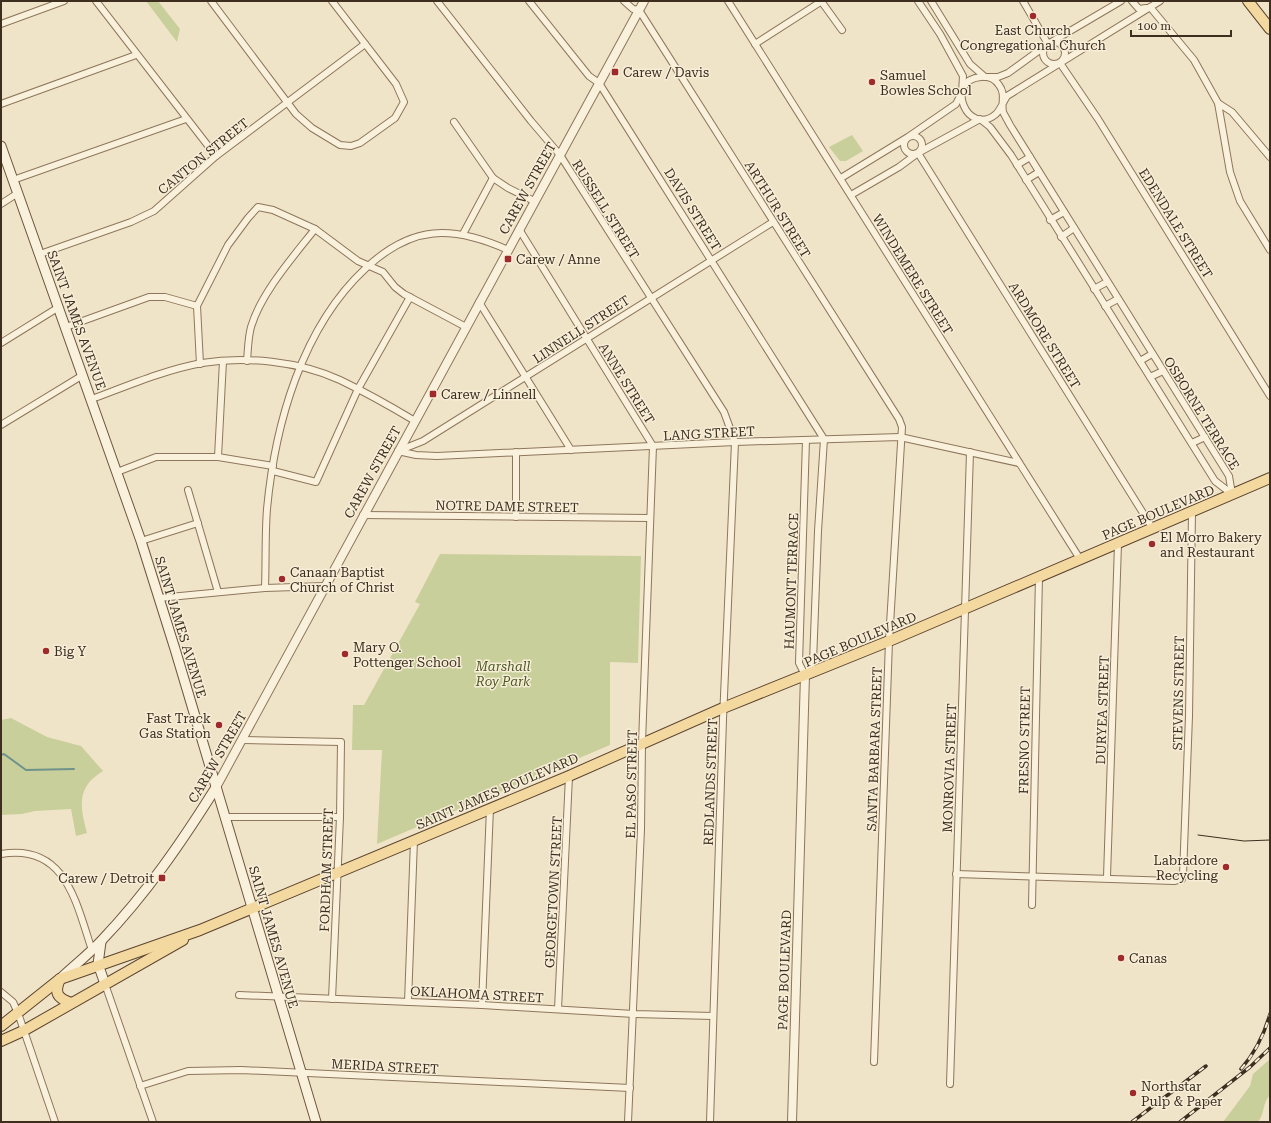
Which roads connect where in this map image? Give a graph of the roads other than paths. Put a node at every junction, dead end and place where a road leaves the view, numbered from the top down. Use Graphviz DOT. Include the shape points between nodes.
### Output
graph roads {
  1 [pos="64,1"];
  2 [pos="96,1"];
  3 [pos="211,1"];
  4 [pos="332,1"];
  5 [pos="437,1"];
  6 [pos="530,1"];
  7 [pos="624,1"];
  8 [pos="644,1"];
  9 [pos="728,1"];
  10 [pos="821,1"];
  11 [pos="918,1"];
  12 [pos="931,1"];
  13 [pos="1023,1"];
  14 [pos="1121,1"];
  15 [pos="1132,1"];
  16 [pos="1160,1"];
  17 [pos="1248,1"];
  18 [pos="1152,4"];
  19 [pos="639,10"];
  20 [pos="1,24"];
  21 [pos="1270,29"];
  22 [pos="842,30"];
  23 [pos="365,44"];
  24 [pos="755,44"];
  25 [pos="1048,44"];
  26 [pos="136,55"];
  27 [pos="1060,64"];
  28 [pos="985,77"];
  29 [pos="599,83"];
  30 [pos="962,92"];
  31 [pos="1003,101"];
  32 [pos="288,102"];
  33 [pos="1218,103"];
  34 [pos="1,104"];
  35 [pos="186,118"];
  36 [pos="980,119"];
  37 [pos="454,122"];
  38 [pos="908,137"];
  39 [pos="1,146"];
  40 [pos="918,153"];
  41 [pos="560,154"];
  42 [pos="216,156"];
  43 [pos="1030,157"];
  44 [pos="1270,157"];
  45 [pos="1017,165"];
  46 [pos="1039,172"];
  47 [pos="493,178"];
  48 [pos="841,178"];
  49 [pos="13,180"];
  50 [pos="1026,180"];
  51 [pos="18,193"];
  52 [pos="851,195"];
  53 [pos="534,201"];
  54 [pos="1,204"];
  55 [pos="1064,212"];
  56 [pos="1050,220"];
  57 [pos="773,222"];
  58 [pos="1074,228"];
  59 [pos="315,229"];
  60 [pos="519,230"];
  61 [pos="463,234"];
  62 [pos="1060,236"];
  63 [pos="508,250"];
  64 [pos="1270,250"];
  65 [pos="40,254"];
  66 [pos="711,260"];
  67 [pos="369,265"];
  68 [pos="1107,282"];
  69 [pos="1094,289"];
  70 [pos="410,297"];
  71 [pos="649,298"];
  72 [pos="1118,299"];
  73 [pos="480,302"];
  74 [pos="197,306"];
  75 [pos="1105,306"];
  76 [pos="59,307"];
  77 [pos="66,327"];
  78 [pos="466,327"];
  79 [pos="588,340"];
  80 [pos="1,343"];
  81 [pos="1152,354"];
  82 [pos="223,361"];
  83 [pos="247,361"];
  84 [pos="1140,361"];
  85 [pos="200,364"];
  86 [pos="300,367"];
  87 [pos="1163,370"];
  88 [pos="83,375"];
  89 [pos="526,377"];
  90 [pos="1150,377"];
  91 [pos="358,389"];
  92 [pos="1270,396"];
  93 [pos="92,399"];
  94 [pos="415,421"];
  95 [pos="1,426"];
  96 [pos="900,437"];
  97 [pos="1205,437"];
  98 [pos="824,439"];
  99 [pos="806,440"];
  100 [pos="735,442"];
  101 [pos="1192,443"];
  102 [pos="653,446"];
  103 [pos="571,450"];
  104 [pos="398,451"];
  105 [pos="516,452"];
  106 [pos="970,452"];
  107 [pos="218,457"];
  108 [pos="1020,462"];
  109 [pos="273,469"];
  110 [pos="117,472"];
  111 [pos="1270,478"];
  112 [pos="188,490"];
  113 [pos="1232,494"];
  114 [pos="1192,512"];
  115 [pos="363,515"];
  116 [pos="516,517"];
  117 [pos="650,518"];
  118 [pos="198,523"];
  119 [pos="1153,529"];
  120 [pos="141,541"];
  121 [pos="1118,544"];
  122 [pos="803,546"];
  123 [pos="817,546"];
  124 [pos="1080,559"];
  125 [pos="1039,576"];
  126 [pos="325,586"];
  127 [pos="265,588"];
  128 [pos="218,592"];
  129 [pos="159,598"];
  130 [pos="965,608"];
  131 [pos="889,641"];
  132 [pos="805,675"];
  133 [pos="723,708"];
  134 [pos="243,740"];
  135 [pos="642,743"];
  136 [pos="569,776"];
  137 [pos="215,789"];
  138 [pos="490,808"];
  139 [pos="224,817"];
  140 [pos="340,817"];
  141 [pos="414,840"];
  142 [pos="1,854"];
  143 [pos="337,872"];
  144 [pos="956,874"];
  145 [pos="1032,875"];
  146 [pos="1107,877"];
  147 [pos="1032,904"];
  148 [pos="253,908"];
  149 [pos="200,930"];
  150 [pos="101,942"];
  151 [pos="92,950"];
  152 [pos="98,964"];
  153 [pos="60,978"];
  154 [pos="106,984"];
  155 [pos="1,992"];
  156 [pos="239,994"];
  157 [pos="278,996"];
  158 [pos="332,999"];
  159 [pos="408,1002"];
  160 [pos="71,1003"];
  161 [pos="482,1005"];
  162 [pos="558,1009"];
  163 [pos="18,1013"];
  164 [pos="634,1014"];
  165 [pos="713,1016"];
  166 [pos="1,1026"];
  167 [pos="23,1031"];
  168 [pos="1,1041"];
  169 [pos="874,1062"];
  170 [pos="301,1073"];
  171 [pos="950,1084"];
  172 [pos="140,1086"];
  173 [pos="630,1088"];
  174 [pos="55,1122"];
  175 [pos="153,1122"];
  176 [pos="316,1122"];
  177 [pos="628,1122"];
  178 [pos="710,1122"];
  179 [pos="792,1122"];
  1 -- 20 [label="street"];
  2 -- 26 [label="street"];
  3 -- 32 [label="street"];
  4 -- 23 [label="street"];
  5 -- 41 [label="street, RUSSELL STREET"];
  6 -- 29 [label="street, DAVIS STREET" via="589,76"];
  7 -- 19 [label="street, ARTHUR STREET" via="633,9"];
  8 -- 19 [label="street, CAREW STREET"];
  9 -- 24 [label="street, WINDEMERE STREET"];
  10 -- 22 [label="street"];
  10 -- 24 [label="street"];
  11 -- 30 [label="street" via="963,76"];
  12 -- 28 [label="street" via="970,64"];
  13 -- 25 [label="street"];
  14 -- 25 [label="street"];
  15 -- 18 [label="street" via="1139,9 1145,9"];
  16 -- 18 [label="street"];
  17 -- 21 [label="main road"];
  18 -- 27 [label="street"];
  18 -- 33 [label="street" via="1194,60"];
  19 -- 29 [label="street, CAREW STREET"];
  19 -- 57 [label="street, ARTHUR STREET"];
  23 -- 32 [label="street, CANTON STREET"];
  23 -- 32 [label="street" via="401,92 404,102 395,118 360,143 345,146 312,128 296,114"];
  24 -- 48 [label="street, WINDEMERE STREET"];
  25 -- 27 [label="street" via="1043,54 1046,61 1052,65"];
  25 -- 27 [label="street" via="1056,42 1065,49 1065,57"];
  25 -- 28 [label="street" via="1008,73 998,77"];
  26 -- 34 [label="street"];
  26 -- 35 [label="street"];
  27 -- 31 [label="street" via="1006,96"];
  27 -- 92 [label="street, EDENDALE STREET" via="1098,119"];
  28 -- 30 [label="street" via="969,81"];
  28 -- 31 [label="street" via="1000,86"];
  29 -- 41 [label="street, CAREW STREET"];
  29 -- 66 [label="street, DAVIS STREET"];
  30 -- 36 [label="street" via="961,101 965,110 971,116"];
  30 -- 38 [label="street" via="956,104"];
  31 -- 36 [label="street" via="996,114"];
  31 -- 43 [label="street, OSBORNE TERRACE" via="1003,111"];
  32 -- 42 [label="street, CANTON STREET"];
  33 -- 44 [label="street" via="1232,112"];
  33 -- 64 [label="street" via="1230,172 1240,201"];
  35 -- 42 [label="street"];
  35 -- 49 [label="street"];
  36 -- 40 [label="street"];
  36 -- 45 [label="street, OSBORNE TERRACE" via="995,133"];
  37 -- 47 [label="street"];
  38 -- 40 [label="street, ARDMORE STREET" via="915,136 921,140 922,148"];
  38 -- 40 [label="street, ARDMORE STREET" via="904,148 910,154"];
  38 -- 48 [label="street"];
  39 -- 49 [label="main road, SAINT JAMES AVENUE"];
  40 -- 52 [label="street"];
  40 -- 119 [label="street, ARDMORE STREET"];
  41 -- 53 [label="street, CAREW STREET"];
  41 -- 71 [label="street, RUSSELL STREET"];
  42 -- 65 [label="street, CANTON STREET" via="154,211 131,222"];
  43 -- 45 [label="street"];
  43 -- 46 [label="street, OSBORNE TERRACE"];
  45 -- 50 [label="street, OSBORNE TERRACE"];
  46 -- 50 [label="street"];
  46 -- 55 [label="street, OSBORNE TERRACE"];
  47 -- 53 [label="street"];
  47 -- 61 [label="street"];
  48 -- 52 [label="street, WINDEMERE STREET"];
  49 -- 51 [label="main road, SAINT JAMES AVENUE"];
  50 -- 56 [label="street, OSBORNE TERRACE"];
  51 -- 54 [label="street"];
  51 -- 65 [label="main road, SAINT JAMES AVENUE"];
  52 -- 108 [label="street, WINDEMERE STREET"];
  53 -- 60 [label="street, CAREW STREET"];
  55 -- 56 [label="street"];
  55 -- 58 [label="street, OSBORNE TERRACE"];
  56 -- 62 [label="street, OSBORNE TERRACE"];
  57 -- 66 [label="street, LINNELL STREET"];
  57 -- 96 [label="street, ARTHUR STREET" via="899,419 902,427"];
  58 -- 62 [label="street"];
  58 -- 68 [label="street, OSBORNE TERRACE"];
  59 -- 67 [label="street"];
  59 -- 74 [label="street" via="273,210 258,207 236,234"];
  59 -- 83 [label="street" via="258,309 249,334"];
  60 -- 63 [label="street, CAREW STREET"];
  60 -- 79 [label="street, ANNE STREET"];
  61 -- 63 [label="street" via="487,240"];
  61 -- 67 [label="street" via="441,233 414,237 387,250"];
  62 -- 69 [label="street, OSBORNE TERRACE"];
  63 -- 73 [label="street, CAREW STREET"];
  65 -- 76 [label="main road, SAINT JAMES AVENUE"];
  66 -- 71 [label="street, LINNELL STREET"];
  66 -- 98 [label="street, DAVIS STREET"];
  67 -- 70 [label="street" via="383,272 399,291"];
  67 -- 86 [label="street" via="331,306"];
  68 -- 69 [label="street"];
  68 -- 72 [label="street, OSBORNE TERRACE"];
  69 -- 75 [label="street, OSBORNE TERRACE"];
  70 -- 78 [label="street"];
  70 -- 91 [label="street"];
  71 -- 79 [label="street, LINNELL STREET"];
  71 -- 100 [label="street, RUSSELL STREET" via="724,412"];
  72 -- 75 [label="street"];
  72 -- 81 [label="street, OSBORNE TERRACE"];
  73 -- 78 [label="street, CAREW STREET"];
  73 -- 89 [label="street"];
  74 -- 77 [label="street" via="165,297 149,297"];
  74 -- 85 [label="street"];
  75 -- 84 [label="street, OSBORNE TERRACE"];
  76 -- 77 [label="main road, SAINT JAMES AVENUE"];
  76 -- 80 [label="street"];
  77 -- 88 [label="main road, SAINT JAMES AVENUE"];
  78 -- 94 [label="street, CAREW STREET"];
  79 -- 89 [label="street, LINNELL STREET"];
  79 -- 102 [label="street, ANNE STREET"];
  81 -- 84 [label="street"];
  81 -- 87 [label="street, OSBORNE TERRACE"];
  82 -- 83 [label="street"];
  82 -- 85 [label="street"];
  82 -- 107 [label="street"];
  83 -- 86 [label="street"];
  84 -- 90 [label="street, OSBORNE TERRACE"];
  85 -- 93 [label="street" via="131,384"];
  86 -- 91 [label="street" via="338,379"];
  86 -- 109 [label="street" via="287,407"];
  87 -- 90 [label="street"];
  87 -- 97 [label="street, OSBORNE TERRACE"];
  88 -- 93 [label="main road, SAINT JAMES AVENUE"];
  88 -- 95 [label="street"];
  89 -- 103 [label="street"];
  89 -- 104 [label="street, LINNELL STREET" via="423,441"];
  90 -- 101 [label="street, OSBORNE TERRACE"];
  91 -- 94 [label="street"];
  91 -- 109 [label="street" via="316,482"];
  93 -- 110 [label="main road, SAINT JAMES AVENUE"];
  94 -- 104 [label="street, CAREW STREET"];
  96 -- 98 [label="street, LANG STREET"];
  96 -- 106 [label="street, LANG STREET"];
  96 -- 131 [label="street, SANTA BARBARA STREET"];
  97 -- 101 [label="street"];
  97 -- 113 [label="street, OSBORNE TERRACE" via="1229,476"];
  98 -- 99 [label="street, LANG STREET"];
  98 -- 123 [label="street, HAUMONT TERRACE"];
  99 -- 100 [label="street, LANG STREET"];
  99 -- 122 [label="street, HAUMONT TERRACE"];
  100 -- 102 [label="street, LANG STREET"];
  100 -- 133 [label="street, REDLANDS STREET"];
  101 -- 113 [label="street, OSBORNE TERRACE" via="1215,481"];
  102 -- 103 [label="street, LANG STREET"];
  102 -- 117 [label="street, EL PASO STREET"];
  103 -- 105 [label="street, LANG STREET"];
  104 -- 105 [label="street, LANG STREET" via="437,456"];
  104 -- 115 [label="street, CAREW STREET"];
  105 -- 116 [label="street"];
  106 -- 108 [label="street, LANG STREET"];
  106 -- 130 [label="street, MONROVIA STREET"];
  107 -- 109 [label="street"];
  107 -- 110 [label="street" via="155,457"];
  108 -- 124 [label="street, WINDEMERE STREET"];
  109 -- 127 [label="street" via="267,509"];
  110 -- 120 [label="main road, SAINT JAMES AVENUE"];
  111 -- 113 [label="main road, PAGE BOULEVARD"];
  112 -- 118 [label="street"];
  113 -- 114 [label="main road, PAGE BOULEVARD"];
  114 -- 119 [label="main road, PAGE BOULEVARD"];
  114 -- 146 [label="street, STEVENS STREET" via="1189,716 1183,875 1182,879 1174,881"];
  115 -- 116 [label="street, NOTRE DAME STREET"];
  115 -- 126 [label="street, CAREW STREET"];
  116 -- 117 [label="street, NOTRE DAME STREET"];
  117 -- 135 [label="street, EL PASO STREET"];
  118 -- 120 [label="street"];
  118 -- 128 [label="street"];
  119 -- 121 [label="main road, PAGE BOULEVARD"];
  120 -- 129 [label="main road, SAINT JAMES AVENUE"];
  121 -- 124 [label="main road, PAGE BOULEVARD"];
  121 -- 146 [label="street, DURYEA STREET"];
  122 -- 123 [label="street"];
  122 -- 132 [label="street, HAUMONT TERRACE" via="799,663"];
  123 -- 132 [label="street, HAUMONT TERRACE" via="813,662"];
  124 -- 125 [label="main road, PAGE BOULEVARD"];
  125 -- 130 [label="main road, PAGE BOULEVARD"];
  125 -- 145 [label="street, FRESNO STREET"];
  126 -- 127 [label="street"];
  126 -- 134 [label="street, CAREW STREET"];
  127 -- 128 [label="street"];
  128 -- 129 [label="street"];
  129 -- 137 [label="main road, SAINT JAMES AVENUE"];
  130 -- 131 [label="main road, PAGE BOULEVARD"];
  130 -- 144 [label="street, MONROVIA STREET"];
  131 -- 132 [label="main road, PAGE BOULEVARD"];
  131 -- 169 [label="street, SANTA BARBARA STREET"];
  132 -- 133 [label="main road, SAINT JAMES BOULEVARD"];
  132 -- 179 [label="street, PAGE BOULEVARD"];
  133 -- 135 [label="main road, SAINT JAMES BOULEVARD"];
  133 -- 165 [label="street, REDLANDS STREET"];
  134 -- 137 [label="street, CAREW STREET"];
  134 -- 140 [label="street, FORDHAM STREET" via="341,742"];
  135 -- 136 [label="main road, SAINT JAMES BOULEVARD"];
  135 -- 164 [label="street, EL PASO STREET"];
  136 -- 138 [label="main road, SAINT JAMES BOULEVARD"];
  136 -- 162 [label="street, GEORGETOWN STREET"];
  137 -- 139 [label="main road, SAINT JAMES AVENUE"];
  137 -- 150 [label="main road, CAREW STREET" via="157,876"];
  138 -- 141 [label="main road, SAINT JAMES BOULEVARD"];
  138 -- 161 [label="street"];
  139 -- 140 [label="street"];
  139 -- 148 [label="main road, SAINT JAMES AVENUE"];
  140 -- 143 [label="street, FORDHAM STREET"];
  141 -- 143 [label="main road, SAINT JAMES BOULEVARD"];
  141 -- 159 [label="street"];
  142 -- 151 [label="street" via="31,855 48,863 61,874 73,893"];
  143 -- 148 [label="main road, SAINT JAMES BOULEVARD"];
  143 -- 158 [label="street, FORDHAM STREET"];
  144 -- 145 [label="street"];
  144 -- 171 [label="street, MONROVIA STREET"];
  145 -- 146 [label="street"];
  145 -- 147 [label="street, FRESNO STREET"];
  148 -- 149 [label="main road, SAINT JAMES BOULEVARD"];
  148 -- 157 [label="main road, SAINT JAMES AVENUE"];
  149 -- 152 [label="main road, SAINT JAMES BOULEVARD"];
  149 -- 154 [label="main road, SAINT JAMES BOULEVARD"];
  150 -- 151 [label="main road, CAREW STREET"];
  150 -- 152 [label="main road"];
  151 -- 153 [label="main road, CAREW STREET"];
  152 -- 153 [label="main road, SAINT JAMES BOULEVARD"];
  152 -- 154 [label="main road"];
  153 -- 160 [label="main road" via="57,994 61,999"];
  153 -- 163 [label="main road, CAREW STREET"];
  154 -- 160 [label="main road"];
  154 -- 172 [label="street"];
  155 -- 163 [label="street" via="12,1002"];
  156 -- 157 [label="street, OKLAHOMA STREET"];
  157 -- 158 [label="street, OKLAHOMA STREET"];
  157 -- 170 [label="main road, SAINT JAMES AVENUE"];
  158 -- 159 [label="street, OKLAHOMA STREET"];
  159 -- 161 [label="street, OKLAHOMA STREET"];
  160 -- 167 [label="main road"];
  161 -- 162 [label="street, OKLAHOMA STREET"];
  162 -- 164 [label="street, OKLAHOMA STREET"];
  163 -- 166 [label="main road, CAREW STREET"];
  163 -- 167 [label="street"];
  164 -- 165 [label="street, OKLAHOMA STREET"];
  164 -- 173 [label="street, EL PASO STREET"];
  165 -- 178 [label="street, REDLANDS STREET"];
  167 -- 168 [label="main road"];
  167 -- 174 [label="street"];
  170 -- 172 [label="street, MERIDA STREET" via="188,1071"];
  170 -- 173 [label="street, MERIDA STREET"];
  170 -- 176 [label="main road, SAINT JAMES AVENUE"];
  172 -- 175 [label="street"];
  173 -- 177 [label="street, EL PASO STREET"];
}
